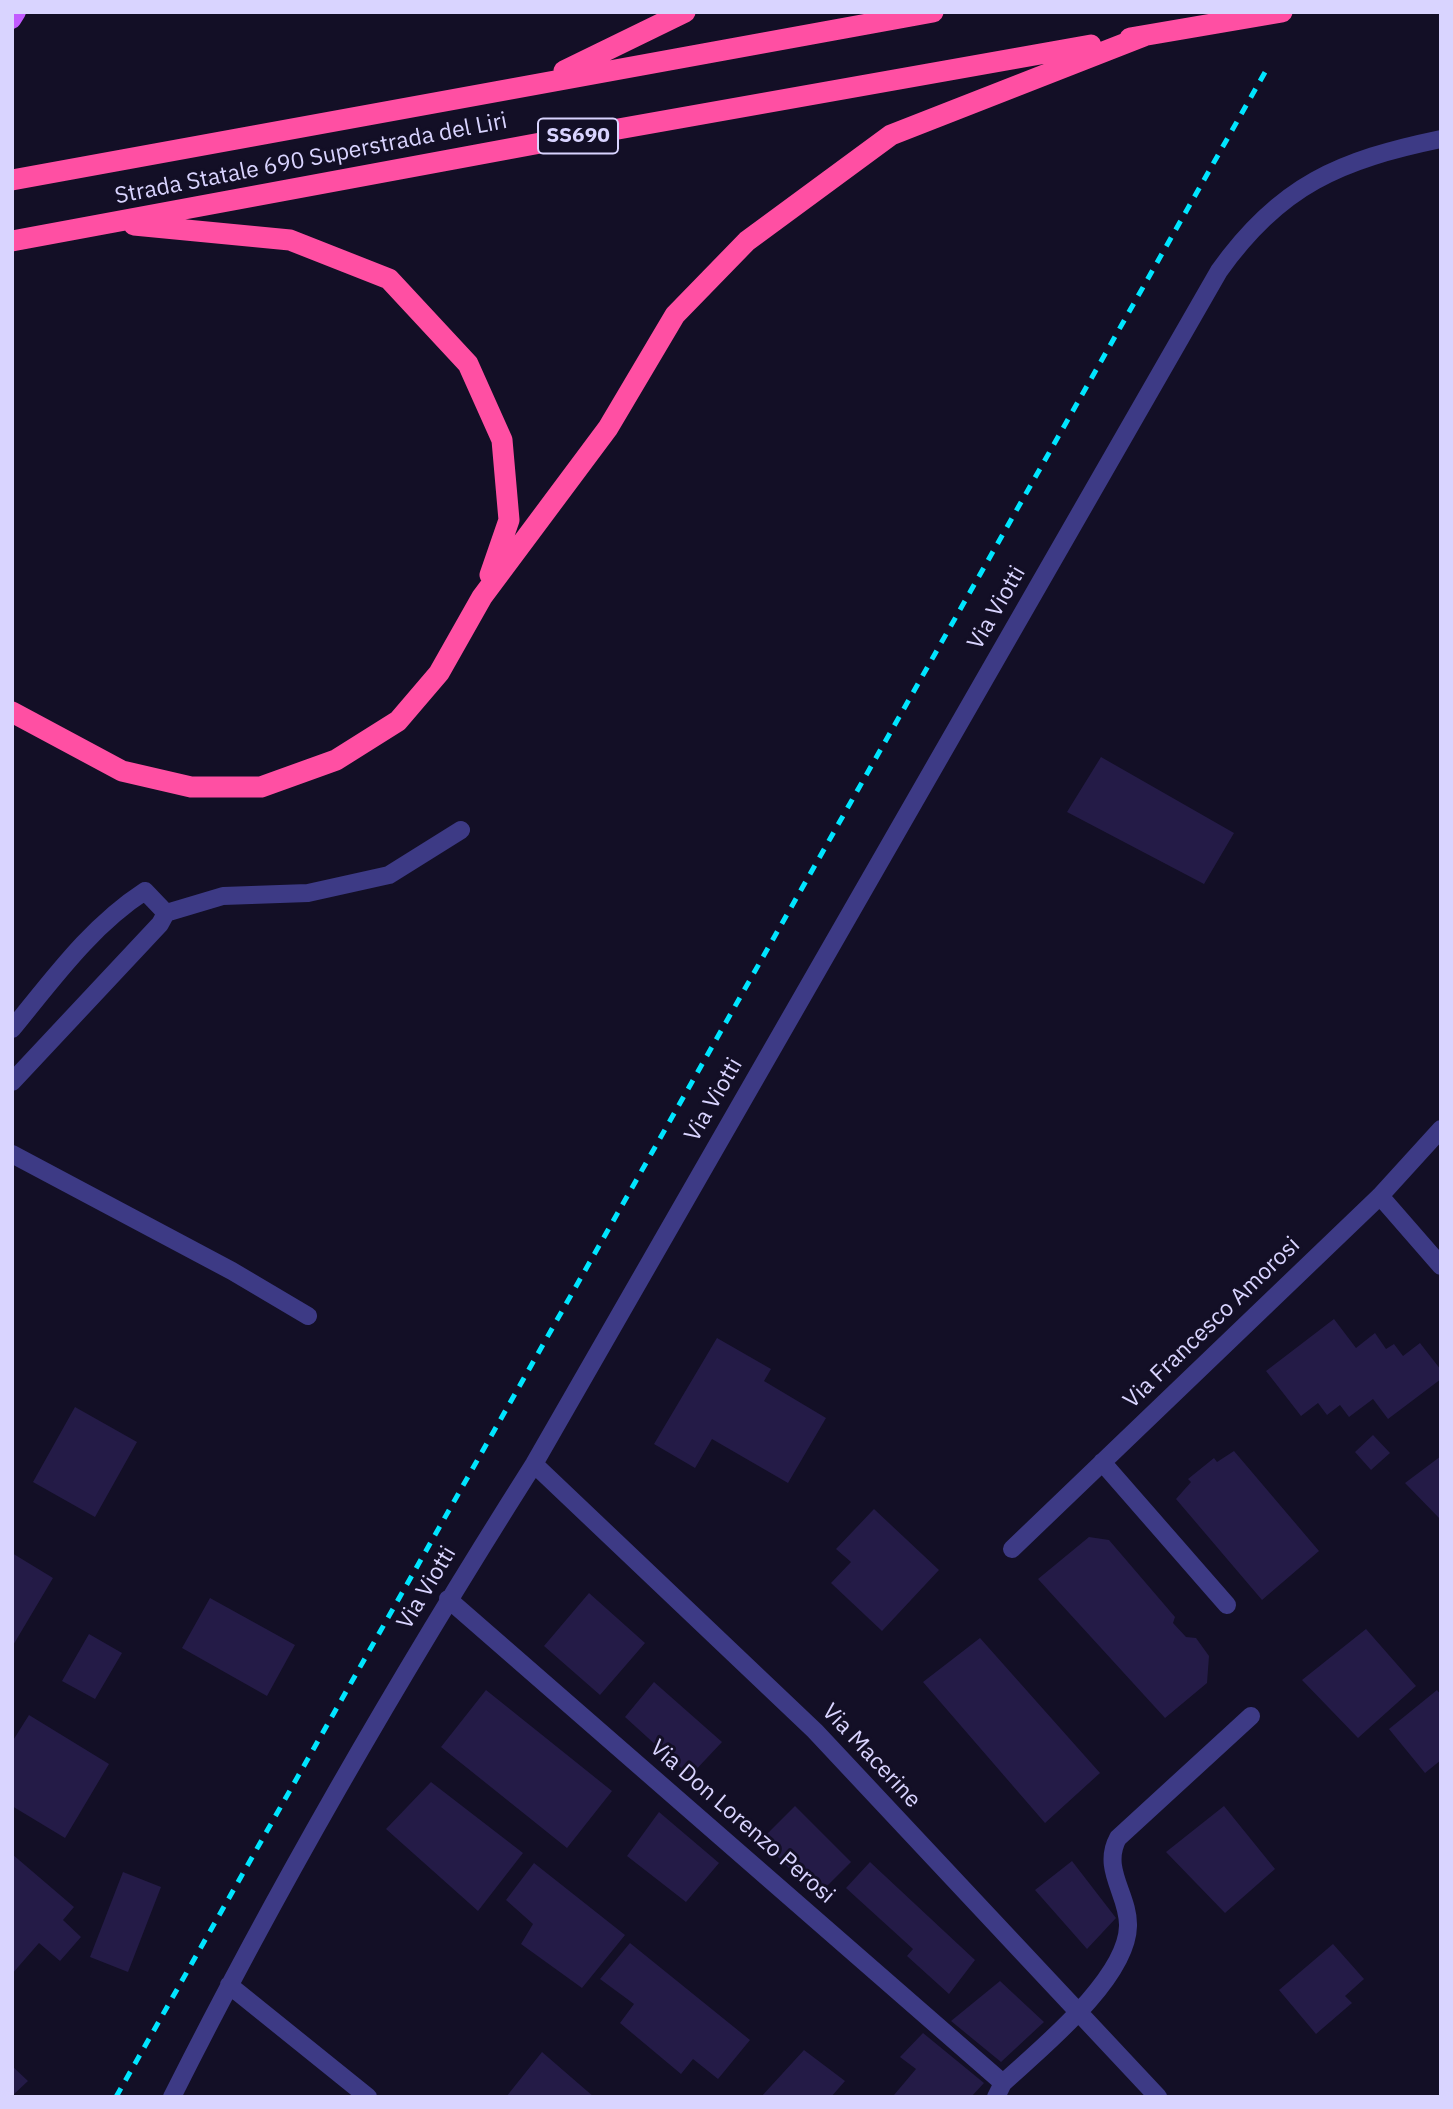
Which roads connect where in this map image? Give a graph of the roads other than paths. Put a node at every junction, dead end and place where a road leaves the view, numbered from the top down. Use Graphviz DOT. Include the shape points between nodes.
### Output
graph roads {
  1 [pos="17,12"];
  2 [pos="685,12"];
  3 [pos="933,12"];
  4 [pos="1282,12"];
  5 [pos="12,20"];
  6 [pos="1144,36"];
  7 [pos="538,84"];
  8 [pos="1441,139"];
  9 [pos="12,180"];
  10 [pos="110,223"];
  11 [pos="12,241"];
  12 [pos="482,597"];
  13 [pos="12,712"];
  14 [pos="461,830"];
  15 [pos="166,913"];
  16 [pos="12,1029"];
  17 [pos="12,1082"];
  18 [pos="1441,1129"];
  19 [pos="12,1154"];
  20 [pos="1380,1196"];
  21 [pos="1441,1266"];
  22 [pos="308,1316"];
  23 [pos="1102,1462"];
  24 [pos="534,1464"];
  25 [pos="1012,1549"];
  26 [pos="448,1599"];
  27 [pos="1227,1605"];
  28 [pos="1251,1716"];
  29 [pos="229,1985"];
  30 [pos="1079,2014"];
  31 [pos="999,2090"];
  32 [pos="172,2097"];
  33 [pos="368,2097"];
  34 [pos="1158,2097"];
  1 -- 5 [label="main road"];
  2 -- 7 [label="highway"];
  3 -- 7 [label="highway, Strada Statale 690 Superstrada del Liri"];
  4 -- 6 [label="highway, Strada Statale 690 Superstrada del Liri / SS690"];
  6 -- 10 [label="highway, Strada Statale 690 Superstrada del Liri / SS690"];
  6 -- 12 [label="highway" via="891,135 747,241 675,315 608,428"];
  7 -- 9 [label="highway, Strada Statale 690 Superstrada del Liri"];
  8 -- 24 [label="street, Via Viotti" via="1342,166 1305,185 1275,207 1219,271"];
  10 -- 11 [label="highway, Strada Statale 690 Superstrada del Liri / SS690"];
  10 -- 12 [label="highway" via="290,240 389,279 468,365 502,440 509,520"];
  12 -- 13 [label="highway" via="439,673 398,721 335,760 261,787 191,787 122,771"];
  14 -- 15 [label="street" via="389,875 308,893 223,896"];
  15 -- 16 [label="street" via="145,891 116,909"];
  15 -- 17 [label="street"];
  18 -- 20 [label="street, Via Francesco Amorosi"];
  19 -- 22 [label="street" via="232,1270"];
  20 -- 21 [label="street"];
  20 -- 23 [label="street, Via Francesco Amorosi"];
  23 -- 25 [label="street, Via Francesco Amorosi"];
  23 -- 27 [label="street"];
  24 -- 26 [label="street, Via Viotti"];
  24 -- 30 [label="street, Via Macerine" via="816,1731"];
  26 -- 29 [label="street, Via Viotti"];
  26 -- 31 [label="street, Via Don Lorenzo Perosi"];
  28 -- 30 [label="street, Via Don Lorenzo Perosi" via="1118,1838 1112,1862 1127,1913 1125,1944"];
  29 -- 32 [label="street, Via Viotti"];
  29 -- 33 [label="street"];
  30 -- 31 [label="street, Via Don Lorenzo Perosi"];
  30 -- 34 [label="street, Via Macerine"];
}
